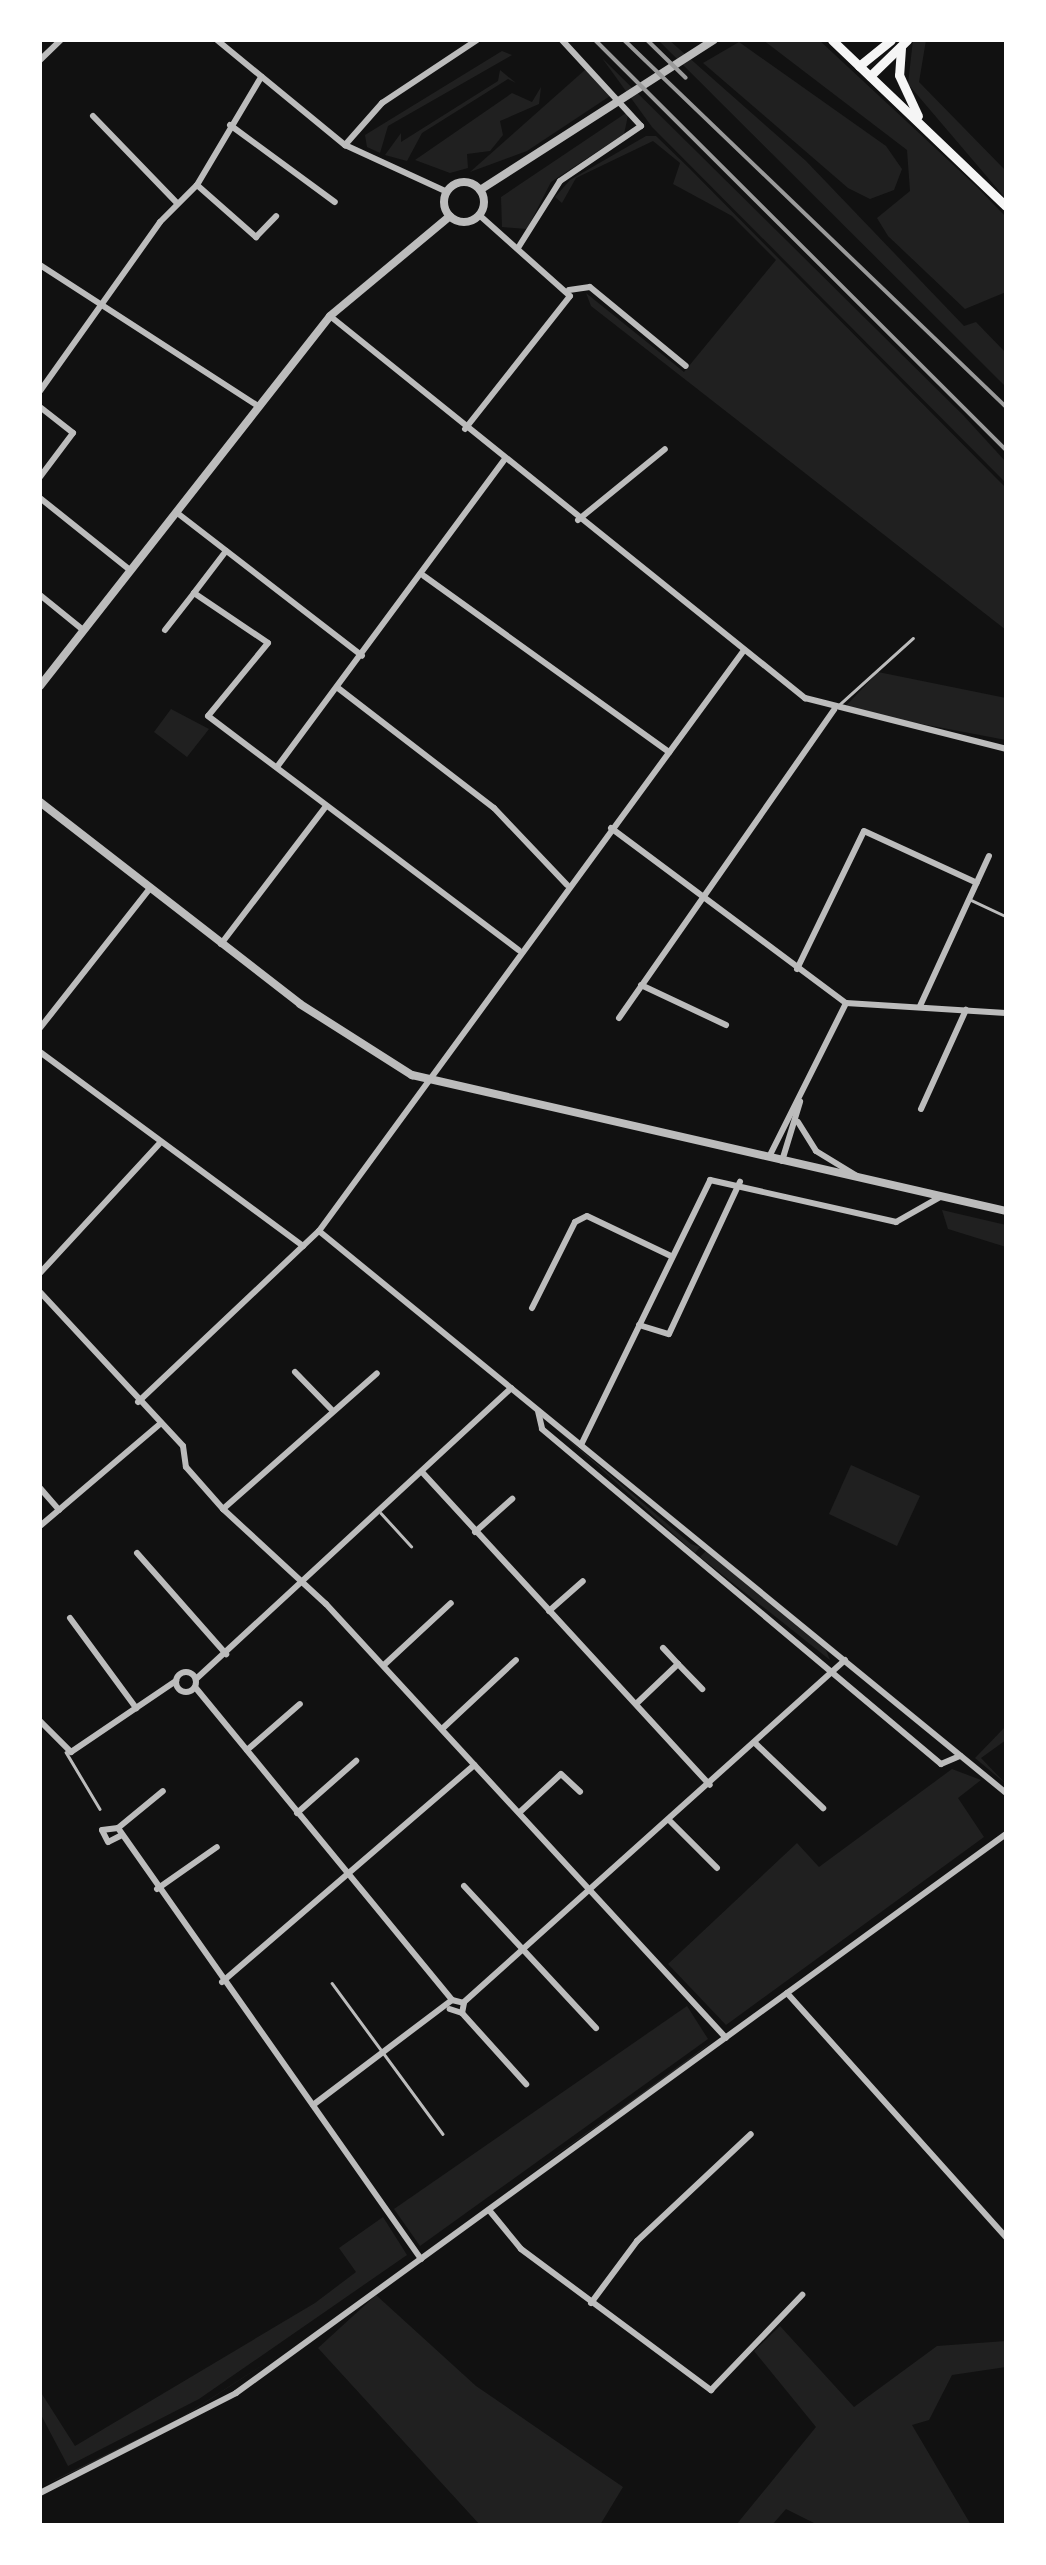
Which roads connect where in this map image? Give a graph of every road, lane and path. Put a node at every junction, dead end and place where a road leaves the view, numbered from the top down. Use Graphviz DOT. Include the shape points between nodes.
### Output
graph roads {
  1 [pos="61,40"];
  2 [pos="217,40"];
  3 [pos="477,40"];
  4 [pos="562,40"];
  5 [pos="714,40"];
  6 [pos="832,40"];
  7 [pos="891,40"];
  8 [pos="904,44"];
  9 [pos="40,60"];
  10 [pos="860,66"];
  11 [pos="870,76"];
  12 [pos="261,77"];
  13 [pos="93,116"];
  14 [pos="921,123"];
  15 [pos="230,125"];
  16 [pos="345,144"];
  17 [pos="197,185"];
  18 [pos="480,190"];
  19 [pos="447,192"];
  20 [pos="176,202"];
  21 [pos="335,202"];
  22 [pos="1006,206"];
  23 [pos="479,215"];
  24 [pos="276,216"];
  25 [pos="450,216"];
  26 [pos="518,248"];
  27 [pos="40,266"];
  28 [pos="570,293"];
  29 [pos="105,306"];
  30 [pos="330,316"];
  31 [pos="686,366"];
  32 [pos="40,392"];
  33 [pos="258,406"];
  34 [pos="40,408"];
  35 [pos="465,429"];
  36 [pos="665,448"];
  37 [pos="505,460"];
  38 [pos="42,471"];
  39 [pos="40,498"];
  40 [pos="176,512"];
  41 [pos="578,520"];
  42 [pos="226,551"];
  43 [pos="130,570"];
  44 [pos="424,576"];
  45 [pos="194,592"];
  46 [pos="40,595"];
  47 [pos="84,630"];
  48 [pos="164,630"];
  49 [pos="913,638"];
  50 [pos="744,650"];
  51 [pos="362,656"];
  52 [pos="40,686"];
  53 [pos="338,688"];
  54 [pos="834,710"];
  55 [pos="1006,748"];
  56 [pos="669,752"];
  57 [pos="277,767"];
  58 [pos="40,802"];
  59 [pos="326,806"];
  60 [pos="612,828"];
  61 [pos="989,856"];
  62 [pos="977,883"];
  63 [pos="568,885"];
  64 [pos="150,888"];
  65 [pos="704,898"];
  66 [pos="969,900"];
  67 [pos="1006,916"];
  68 [pos="222,944"];
  69 [pos="519,950"];
  70 [pos="796,969"];
  71 [pos="641,985"];
  72 [pos="846,1003"];
  73 [pos="920,1006"];
  74 [pos="967,1010"];
  75 [pos="1006,1013"];
  76 [pos="619,1018"];
  77 [pos="726,1025"];
  78 [pos="40,1028"];
  79 [pos="40,1052"];
  80 [pos="430,1081"];
  81 [pos="800,1101"];
  82 [pos="921,1109"];
  83 [pos="798,1122"];
  84 [pos="159,1144"];
  85 [pos="769,1157"];
  86 [pos="782,1161"];
  87 [pos="862,1179"];
  88 [pos="740,1182"];
  89 [pos="940,1197"];
  90 [pos="1006,1211"];
  91 [pos="318,1230"];
  92 [pos="303,1246"];
  93 [pos="672,1256"];
  94 [pos="40,1273"];
  95 [pos="40,1292"];
  96 [pos="532,1308"];
  97 [pos="640,1325"];
  98 [pos="295,1372"];
  99 [pos="378,1374"];
  100 [pos="511,1388"];
  101 [pos="138,1402"];
  102 [pos="332,1410"];
  103 [pos="538,1410"];
  104 [pos="162,1423"];
  105 [pos="581,1445"];
  106 [pos="422,1472"];
  107 [pos="40,1488"];
  108 [pos="512,1499"];
  109 [pos="223,1509"];
  110 [pos="59,1510"];
  111 [pos="380,1512"];
  112 [pos="40,1526"];
  113 [pos="475,1532"];
  114 [pos="411,1546"];
  115 [pos="136,1553"];
  116 [pos="582,1582"];
  117 [pos="302,1587"];
  118 [pos="451,1603"];
  119 [pos="549,1611"];
  120 [pos="70,1618"];
  121 [pos="664,1648"];
  122 [pos="226,1654"];
  123 [pos="516,1660"];
  124 [pos="845,1660"];
  125 [pos="678,1664"];
  126 [pos="384,1665"];
  127 [pos="833,1672"];
  128 [pos="176,1681"];
  129 [pos="196,1683"];
  130 [pos="702,1688"];
  131 [pos="300,1704"];
  132 [pos="636,1704"];
  133 [pos="136,1708"];
  134 [pos="40,1721"];
  135 [pos="442,1729"];
  136 [pos="756,1744"];
  137 [pos="247,1750"];
  138 [pos="66,1752"];
  139 [pos="960,1756"];
  140 [pos="356,1761"];
  141 [pos="474,1765"];
  142 [pos="710,1785"];
  143 [pos="163,1791"];
  144 [pos="580,1792"];
  145 [pos="1006,1793"];
  146 [pos="823,1808"];
  147 [pos="100,1810"];
  148 [pos="521,1811"];
  149 [pos="297,1812"];
  150 [pos="672,1822"];
  151 [pos="1006,1834"];
  152 [pos="217,1847"];
  153 [pos="717,1868"];
  154 [pos="350,1874"];
  155 [pos="464,1886"];
  156 [pos="157,1889"];
  157 [pos="594,1893"];
  158 [pos="524,1955"];
  159 [pos="222,1982"];
  160 [pos="332,1983"];
  161 [pos="787,1993"];
  162 [pos="452,2000"];
  163 [pos="464,2002"];
  164 [pos="450,2009"];
  165 [pos="462,2013"];
  166 [pos="596,2028"];
  167 [pos="726,2038"];
  168 [pos="389,2052"];
  169 [pos="526,2084"];
  170 [pos="313,2105"];
  171 [pos="444,2134"];
  172 [pos="750,2134"];
  173 [pos="489,2210"];
  174 [pos="1006,2237"];
  175 [pos="421,2259"];
  176 [pos="802,2296"];
  177 [pos="592,2303"];
  178 [pos="40,2493"];
  1 -- 9 [label="street"];
  2 -- 12 [label="street"];
  3 -- 16 [label="street" via="382,104"];
  4 -- 26 [label="street" via="637,110 642,126 560,181"];
  5 -- 18 [label="street"];
  6 -- 10 [label="main road"];
  7 -- 10 [label="main road"];
  8 -- 11 [label="main road"];
  8 -- 14 [label="main road" via="900,75"];
  10 -- 11 [label="main road"];
  11 -- 14 [label="main road"];
  12 -- 15 [label="street"];
  12 -- 16 [label="street"];
  13 -- 20 [label="street"];
  14 -- 22 [label="main road"];
  15 -- 17 [label="street"];
  15 -- 21 [label="street"];
  16 -- 19 [label="street"];
  17 -- 20 [label="street"];
  17 -- 24 [label="street" via="256,237"];
  18 -- 19 [label="street" via="466,182"];
  18 -- 23 [label="street"];
  19 -- 25 [label="street"];
  20 -- 29 [label="street"];
  23 -- 25 [label="street"];
  23 -- 26 [label="street"];
  25 -- 30 [label="street"];
  26 -- 28 [label="street"];
  27 -- 29 [label="street"];
  28 -- 31 [label="street" via="590,286"];
  28 -- 35 [label="street"];
  29 -- 32 [label="street"];
  29 -- 33 [label="street"];
  30 -- 33 [label="street"];
  30 -- 35 [label="street"];
  33 -- 40 [label="street"];
  34 -- 38 [label="street" via="74,433"];
  35 -- 37 [label="street"];
  36 -- 41 [label="street"];
  37 -- 41 [label="street"];
  37 -- 44 [label="street"];
  39 -- 43 [label="street"];
  40 -- 42 [label="street"];
  40 -- 43 [label="street"];
  41 -- 50 [label="street"];
  42 -- 45 [label="street"];
  42 -- 51 [label="street"];
  43 -- 47 [label="street"];
  44 -- 51 [label="street"];
  44 -- 56 [label="street"];
  45 -- 48 [label="street"];
  45 -- 57 [label="street" via="268,643 208,716"];
  46 -- 47 [label="street"];
  47 -- 52 [label="street"];
  49 -- 54 [label="lane"];
  50 -- 54 [label="street"];
  50 -- 56 [label="street"];
  51 -- 53 [label="street"];
  53 -- 57 [label="street"];
  53 -- 63 [label="street" via="479,795"];
  54 -- 55 [label="street"];
  54 -- 65 [label="street"];
  56 -- 60 [label="street"];
  57 -- 59 [label="street"];
  58 -- 64 [label="street"];
  59 -- 68 [label="street"];
  59 -- 69 [label="street"];
  60 -- 63 [label="street"];
  60 -- 65 [label="street"];
  61 -- 62 [label="street"];
  62 -- 66 [label="street"];
  62 -- 70 [label="street" via="864,831"];
  63 -- 69 [label="street"];
  64 -- 68 [label="street"];
  64 -- 78 [label="street"];
  65 -- 70 [label="street"];
  65 -- 71 [label="street"];
  66 -- 67 [label="lane"];
  66 -- 73 [label="street"];
  68 -- 80 [label="street" via="362,1048"];
  69 -- 80 [label="street"];
  70 -- 72 [label="street"];
  71 -- 76 [label="street"];
  71 -- 77 [label="street"];
  72 -- 73 [label="street"];
  72 -- 81 [label="street"];
  73 -- 74 [label="street"];
  74 -- 75 [label="street"];
  74 -- 82 [label="street"];
  79 -- 84 [label="street"];
  80 -- 85 [label="street"];
  80 -- 91 [label="street"];
  81 -- 83 [label="street"];
  81 -- 85 [label="street"];
  83 -- 86 [label="street"];
  83 -- 87 [label="street" via="816,1151"];
  84 -- 92 [label="street"];
  84 -- 94 [label="street"];
  85 -- 86 [label="street"];
  86 -- 87 [label="street"];
  87 -- 89 [label="street"];
  88 -- 89 [label="street" via="896,1222"];
  88 -- 93 [label="street" via="710,1180"];
  88 -- 97 [label="street" via="669,1334"];
  89 -- 90 [label="street"];
  91 -- 92 [label="street"];
  91 -- 100 [label="street"];
  92 -- 101 [label="street"];
  93 -- 96 [label="street" via="587,1216 575,1222"];
  93 -- 97 [label="street"];
  95 -- 101 [label="street"];
  97 -- 105 [label="street"];
  98 -- 102 [label="street"];
  99 -- 102 [label="street"];
  100 -- 103 [label="street"];
  100 -- 106 [label="street"];
  101 -- 104 [label="street"];
  102 -- 109 [label="street"];
  103 -- 105 [label="street"];
  103 -- 127 [label="street" via="542,1429"];
  104 -- 109 [label="street"];
  104 -- 110 [label="street"];
  105 -- 124 [label="street"];
  106 -- 111 [label="street"];
  106 -- 113 [label="street"];
  107 -- 110 [label="street"];
  108 -- 113 [label="street"];
  109 -- 117 [label="street"];
  110 -- 112 [label="street"];
  111 -- 114 [label="lane"];
  111 -- 117 [label="street"];
  113 -- 119 [label="street"];
  115 -- 122 [label="street"];
  116 -- 119 [label="street"];
  117 -- 122 [label="street"];
  117 -- 126 [label="street"];
  118 -- 126 [label="street"];
  119 -- 132 [label="street"];
  120 -- 133 [label="street"];
  121 -- 125 [label="street"];
  122 -- 129 [label="street"];
  123 -- 135 [label="street"];
  124 -- 127 [label="street"];
  124 -- 139 [label="street"];
  125 -- 130 [label="street"];
  125 -- 132 [label="street"];
  126 -- 135 [label="street"];
  127 -- 136 [label="street"];
  127 -- 139 [label="street" via="941,1764"];
  128 -- 129 [label="street" via="185,1672"];
  128 -- 129 [label="street" via="183,1692"];
  128 -- 133 [label="street"];
  129 -- 137 [label="street"];
  131 -- 137 [label="street"];
  132 -- 142 [label="street"];
  133 -- 138 [label="street"];
  134 -- 138 [label="street"];
  135 -- 141 [label="street"];
  136 -- 142 [label="street"];
  136 -- 146 [label="street"];
  137 -- 149 [label="street"];
  138 -- 147 [label="lane"];
  139 -- 145 [label="street"];
  140 -- 149 [label="street"];
  141 -- 148 [label="street"];
  141 -- 154 [label="street"];
  142 -- 150 [label="street"];
  143 -- 156 [label="street" via="119,1832"];
  144 -- 148 [label="street" via="561,1774"];
  148 -- 157 [label="street"];
  149 -- 154 [label="street"];
  150 -- 153 [label="street"];
  150 -- 157 [label="street"];
  151 -- 161 [label="street"];
  152 -- 156 [label="street"];
  154 -- 159 [label="street"];
  154 -- 162 [label="street"];
  155 -- 158 [label="street"];
  156 -- 159 [label="street"];
  157 -- 158 [label="street"];
  157 -- 167 [label="street"];
  158 -- 163 [label="street"];
  158 -- 166 [label="street"];
  159 -- 170 [label="street"];
  160 -- 168 [label="lane"];
  161 -- 167 [label="street"];
  161 -- 174 [label="street"];
  162 -- 163 [label="street"];
  162 -- 164 [label="street"];
  163 -- 165 [label="street"];
  164 -- 165 [label="street"];
  164 -- 168 [label="street"];
  165 -- 169 [label="street"];
  167 -- 173 [label="street"];
  168 -- 170 [label="street"];
  168 -- 171 [label="lane"];
  170 -- 175 [label="street"];
  172 -- 177 [label="street" via="636,2241"];
  173 -- 175 [label="street"];
  173 -- 177 [label="street" via="521,2250"];
  175 -- 178 [label="street" via="172,2433"];
  176 -- 177 [label="street" via="711,2390"];
}
